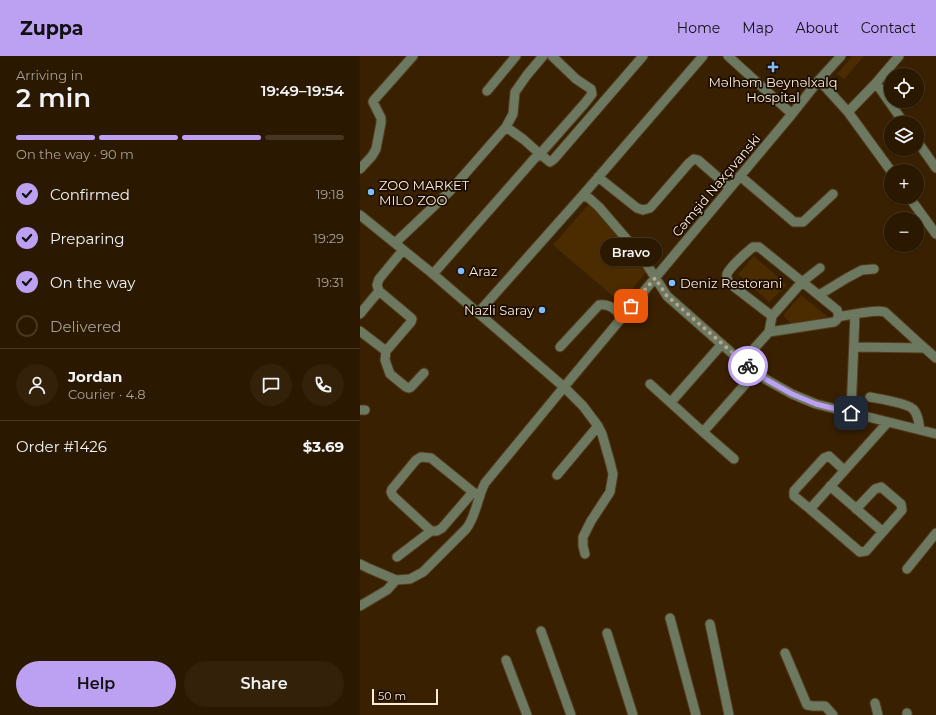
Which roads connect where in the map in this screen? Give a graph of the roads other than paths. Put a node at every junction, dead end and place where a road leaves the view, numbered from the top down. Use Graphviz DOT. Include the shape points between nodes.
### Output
graph roads {
  1 [pos="413,56"];
  2 [pos="516,56"];
  3 [pos="543,56"];
  4 [pos="552,56"];
  5 [pos="643,56"];
  6 [pos="703,56"];
  7 [pos="728,56"];
  8 [pos="841,56"];
  9 [pos="899,56"];
  10 [pos="818,80"];
  11 [pos="876,83"];
  12 [pos="487,91"];
  13 [pos="848,112"];
  14 [pos="792,114"];
  15 [pos="899,116"];
  16 [pos="506,127"];
  17 [pos="924,151"];
  18 [pos="540,154"];
  19 [pos="886,164"];
  20 [pos="936,168"];
  21 [pos="360,169"];
  22 [pos="740,176"];
  23 [pos="598,177"];
  24 [pos="730,188"];
  25 [pos="833,194"];
  26 [pos="582,196"];
  27 [pos="915,204"];
  28 [pos="360,215"];
  29 [pos="936,234"];
  30 [pos="395,243"];
  31 [pos="403,250"];
  32 [pos="820,268"];
  33 [pos="874,270"];
  34 [pos="433,274"];
  35 [pos="655,278"];
  36 [pos="802,282"];
  37 [pos="379,291"];
  38 [pos="819,295"];
  39 [pos="478,313"];
  40 [pos="360,314"];
  41 [pos="855,314"];
  42 [pos="623,316"];
  43 [pos="772,316"];
  44 [pos="838,317"];
  45 [pos="360,331"];
  46 [pos="769,332"];
  47 [pos="722,344"];
  48 [pos="560,347"];
  49 [pos="854,347"];
  50 [pos="924,348"];
  51 [pos="386,351"];
  52 [pos="936,358"];
  53 [pos="742,362"];
  54 [pos="756,372"];
  55 [pos="424,373"];
  56 [pos="650,384"];
  57 [pos="564,386"];
  58 [pos="870,397"];
  59 [pos="671,402"];
  60 [pos="851,413"];
  61 [pos="888,422"];
  62 [pos="598,426"];
  63 [pos="920,430"];
  64 [pos="703,432"];
  65 [pos="936,434"];
  66 [pos="734,459"];
  67 [pos="844,470"];
  68 [pos="556,475"];
  69 [pos="830,486"];
  70 [pos="476,494"];
  71 [pos="810,509"];
  72 [pos="856,509"];
  73 [pos="431,531"];
  74 [pos="883,532"];
  75 [pos="936,532"];
  76 [pos="585,554"];
  77 [pos="397,557"];
  78 [pos="360,564"];
  79 [pos="907,569"];
  80 [pos="396,580"];
  81 [pos="360,606"];
  82 [pos="670,618"];
  83 [pos="710,624"];
  84 [pos="541,631"];
  85 [pos="607,633"];
  86 [pos="785,653"];
  87 [pos="506,660"];
  88 [pos="875,703"];
  89 [pos="527,715"];
  90 [pos="571,715"];
  91 [pos="633,715"];
  92 [pos="696,715"];
  93 [pos="729,715"];
  94 [pos="833,715"];
  95 [pos="878,715"];
  1 -- 21 [label="street" via="373,102 381,118 376,149"];
  2 -- 12 [label="street"];
  3 -- 16 [label="street" via="515,92 513,114"];
  4 -- 18 [label="street" via="576,79 592,89 592,94"];
  5 -- 18 [label="street" via="554,159 550,162"];
  6 -- 23 [label="street"];
  7 -- 14 [label="street"];
  8 -- 10 [label="street, Cəmşid Naxçıvanski"];
  9 -- 11 [label="street"];
  10 -- 13 [label="street"];
  10 -- 14 [label="street, Cəmşid Naxçıvanski"];
  11 -- 13 [label="street"];
  11 -- 15 [label="street"];
  13 -- 19 [label="street"];
  14 -- 22 [label="street, Cəmşid Naxçıvanski"];
  16 -- 18 [label="street"];
  16 -- 30 [label="street" via="450,191"];
  17 -- 20 [label="street"];
  18 -- 34 [label="street"];
  22 -- 24 [label="street, Cəmşid Naxçıvanski"];
  22 -- 25 [label="street" via="794,222 803,222"];
  23 -- 24 [label="street" via="643,210 650,208 694,159"];
  23 -- 26 [label="street"];
  24 -- 35 [label="street, Cəmşid Naxçıvanski"];
  26 -- 35 [label="street" via="589,198 599,207 642,257"];
  26 -- 39 [label="street"];
  27 -- 29 [label="street"];
  28 -- 30 [label="street"];
  30 -- 31 [label="street"];
  31 -- 34 [label="street"];
  31 -- 37 [label="street" via="379,279"];
  32 -- 36 [label="street"];
  33 -- 38 [label="street" via="862,270"];
  34 -- 39 [label="street"];
  35 -- 42 [label="street, Cəmşid Naxçıvanski"];
  35 -- 47 [label="street" via="667,296"];
  36 -- 38 [label="street"];
  36 -- 43 [label="street"];
  36 -- 43 [label="street" via="759,247 752,247 728,272 729,283"];
  37 -- 40 [label="street"];
  37 -- 51 [label="street" via="412,319"];
  38 -- 44 [label="street" via="837,310"];
  39 -- 57 [label="street"];
  41 -- 44 [label="street"];
  41 -- 49 [label="street"];
  41 -- 50 [label="street" via="885,312"];
  42 -- 48 [label="street" via="610,306 599,305"];
  42 -- 57 [label="street, Cəmşid Naxçıvanski"];
  43 -- 46 [label="street"];
  44 -- 46 [label="street" via="834,322"];
  45 -- 51 [label="street"];
  46 -- 53 [label="street"];
  47 -- 53 [label="street"];
  47 -- 59 [label="street"];
  49 -- 50 [label="street"];
  49 -- 60 [label="street"];
  50 -- 52 [label="street"];
  51 -- 55 [label="street" via="384,360 390,374 406,387 411,387"];
  53 -- 54 [label="street"];
  54 -- 60 [label="street" via="792,394 816,404"];
  54 -- 64 [label="street"];
  56 -- 59 [label="street"];
  57 -- 62 [label="street"];
  57 -- 70 [label="street, Cəmşid Naxçıvanski"];
  58 -- 63 [label="street" via="906,404 913,408"];
  59 -- 64 [label="street"];
  60 -- 61 [label="street"];
  61 -- 63 [label="street"];
  61 -- 67 [label="street"];
  62 -- 68 [label="street"];
  62 -- 76 [label="street" via="613,474 612,486 582,537"];
  63 -- 65 [label="street"];
  64 -- 66 [label="street"];
  67 -- 69 [label="street"];
  67 -- 71 [label="street" via="829,456 824,458 794,491 794,496"];
  69 -- 71 [label="street"];
  69 -- 72 [label="street"];
  70 -- 73 [label="street" via="442,528"];
  70 -- 73 [label="street" via="431,458 421,457 416,460 391,492"];
  70 -- 80 [label="street" via="470,524 461,534 423,572 410,579"];
  71 -- 74 [label="street" via="860,552 866,551"];
  72 -- 74 [label="street"];
  72 -- 74 [label="street" via="875,489 881,487 902,504 902,510"];
  73 -- 77 [label="street"];
  75 -- 79 [label="street"];
  78 -- 80 [label="street"];
  80 -- 81 [label="street" via="387,590"];
  82 -- 92 [label="street"];
  83 -- 93 [label="street"];
  84 -- 90 [label="street"];
  85 -- 91 [label="street"];
  86 -- 94 [label="street" via="807,705 825,706"];
  87 -- 89 [label="street"];
  88 -- 95 [label="street"];
}
